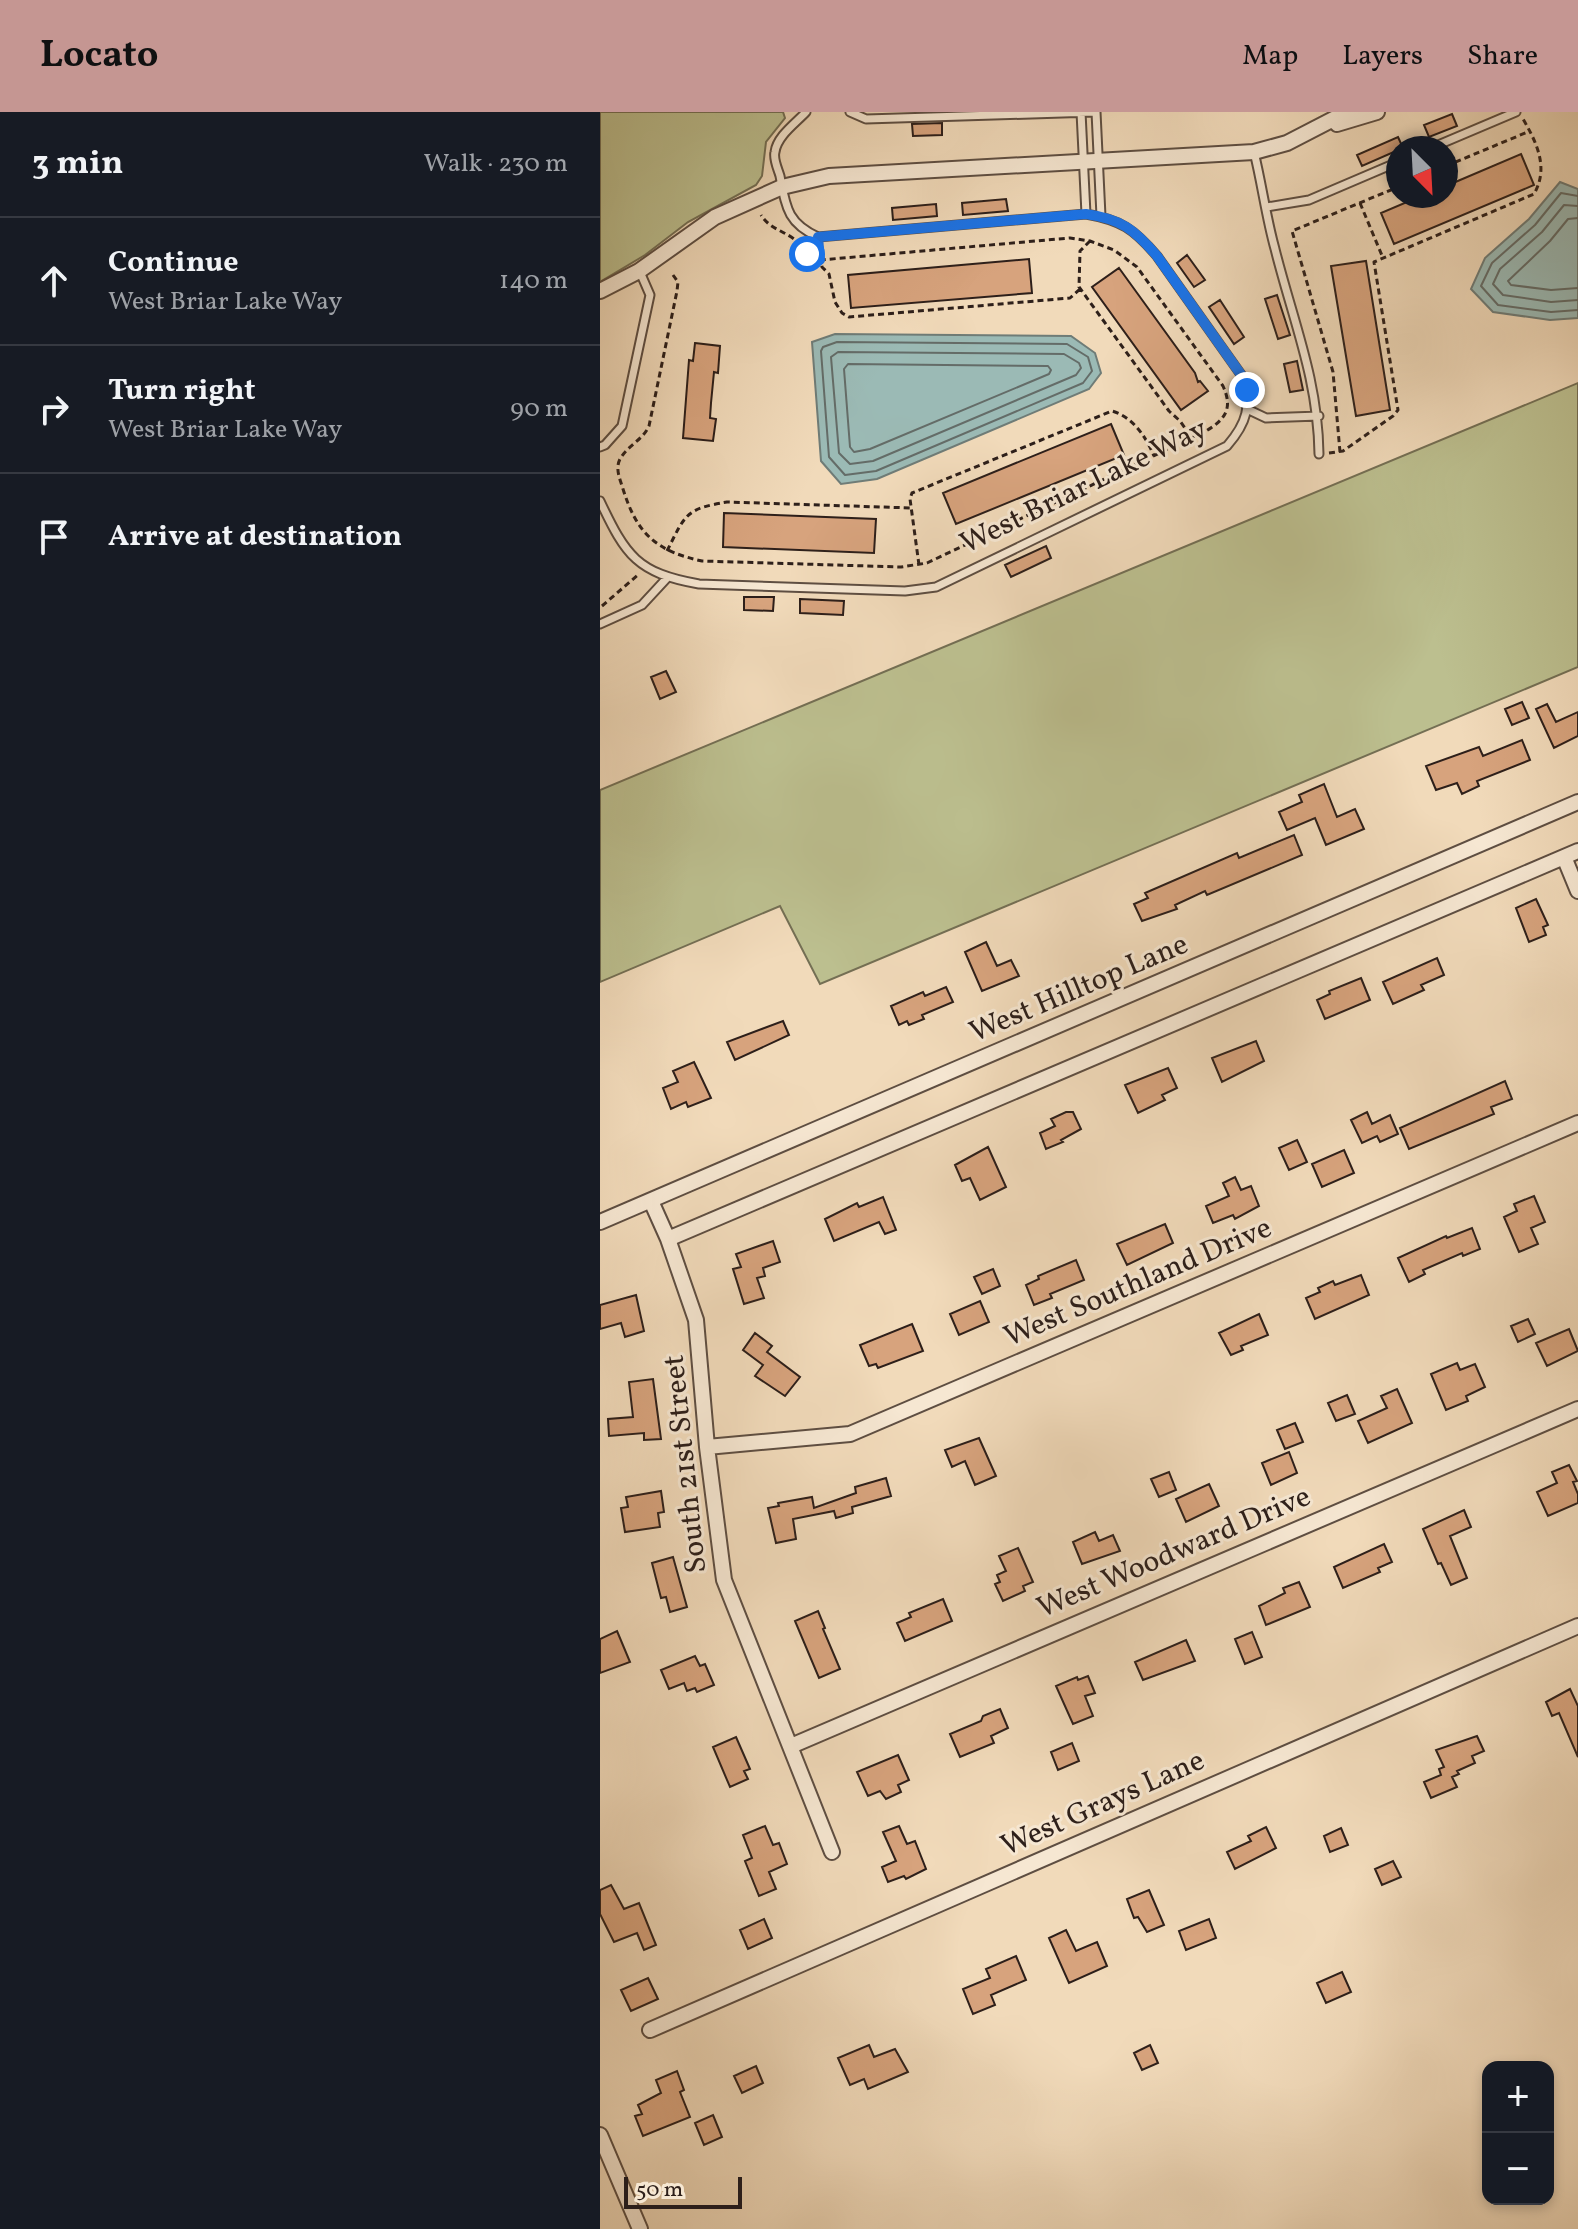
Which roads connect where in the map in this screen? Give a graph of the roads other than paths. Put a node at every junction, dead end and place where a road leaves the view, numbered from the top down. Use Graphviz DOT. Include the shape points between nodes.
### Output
graph roads {
  1 [pos="806,112"];
  2 [pos="850,112"];
  3 [pos="1081,112"];
  4 [pos="1095,112"];
  5 [pos="1347,112"];
  6 [pos="1377,112"];
  7 [pos="1518,112"];
  8 [pos="1310,132"];
  9 [pos="1458,137"];
  10 [pos="1254,152"];
  11 [pos="1091,161"];
  12 [pos="1386,167"];
  13 [pos="782,187"];
  14 [pos="1267,207"];
  15 [pos="1086,214"];
  16 [pos="1101,216"];
  17 [pos="639,271"];
  18 [pos="600,291"];
  19 [pos="1247,409"];
  20 [pos="1319,416"];
  21 [pos="600,447"];
  22 [pos="1319,454"];
  23 [pos="600,501"];
  24 [pos="667,578"];
  25 [pos="600,624"];
  26 [pos="1578,802"];
  27 [pos="1571,854"];
  28 [pos="1578,891"];
  29 [pos="1578,1123"];
  30 [pos="651,1201"];
  31 [pos="600,1222"];
  32 [pos="668,1239"];
  33 [pos="1578,1409"];
  34 [pos="707,1447"];
  35 [pos="1578,1626"];
  36 [pos="791,1746"];
  37 [pos="832,1852"];
  38 [pos="650,2030"];
  39 [pos="600,2135"];
  40 [pos="640,2229"];
  1 -- 13 [label="lane" via="774,153"];
  2 -- 3 [label="lane" via="866,119"];
  3 -- 4 [label="lane"];
  3 -- 11 [label="lane"];
  4 -- 11 [label="lane"];
  5 -- 8 [label="street"];
  6 -- 8 [label="street"];
  7 -- 9 [label="lane"];
  8 -- 10 [label="street"];
  10 -- 11 [label="street"];
  10 -- 14 [label="lane"];
  11 -- 13 [label="street" via="829,176"];
  11 -- 15 [label="lane"];
  11 -- 16 [label="lane"];
  12 -- 14 [label="lane" via="1309,200"];
  13 -- 15 [label="lane" via="791,217 818,237"];
  13 -- 17 [label="street" via="715,217"];
  14 -- 20 [label="lane"];
  15 -- 16 [label="lane"];
  16 -- 19 [label="lane" via="1121,222 1157,256 1242,376"];
  17 -- 18 [label="street"];
  17 -- 21 [label="lane" via="650,295 622,426"];
  19 -- 20 [label="lane" via="1266,418"];
  19 -- 24 [label="lane, West Briar Lake Way" via="1242,428 1227,446 936,587 905,591 699,584"];
  20 -- 22 [label="lane"];
  23 -- 24 [label="lane, West Briar Lake Way" via="628,551"];
  24 -- 25 [label="lane" via="642,605"];
  26 -- 30 [label="street, West Hilltop Lane"];
  27 -- 28 [label="street"];
  27 -- 32 [label="street"];
  29 -- 34 [label="street, West Southland Drive" via="850,1434"];
  30 -- 31 [label="street, West Hilltop Lane"];
  30 -- 32 [label="street, South 21st Street"];
  32 -- 34 [label="street, South 21st Street" via="696,1320"];
  33 -- 36 [label="street, West Woodward Drive"];
  34 -- 36 [label="street, South 21st Street" via="724,1580"];
  35 -- 38 [label="street, West Grays Lane"];
  36 -- 37 [label="street, South 21st Street"];
  39 -- 40 [label="street"];
}
